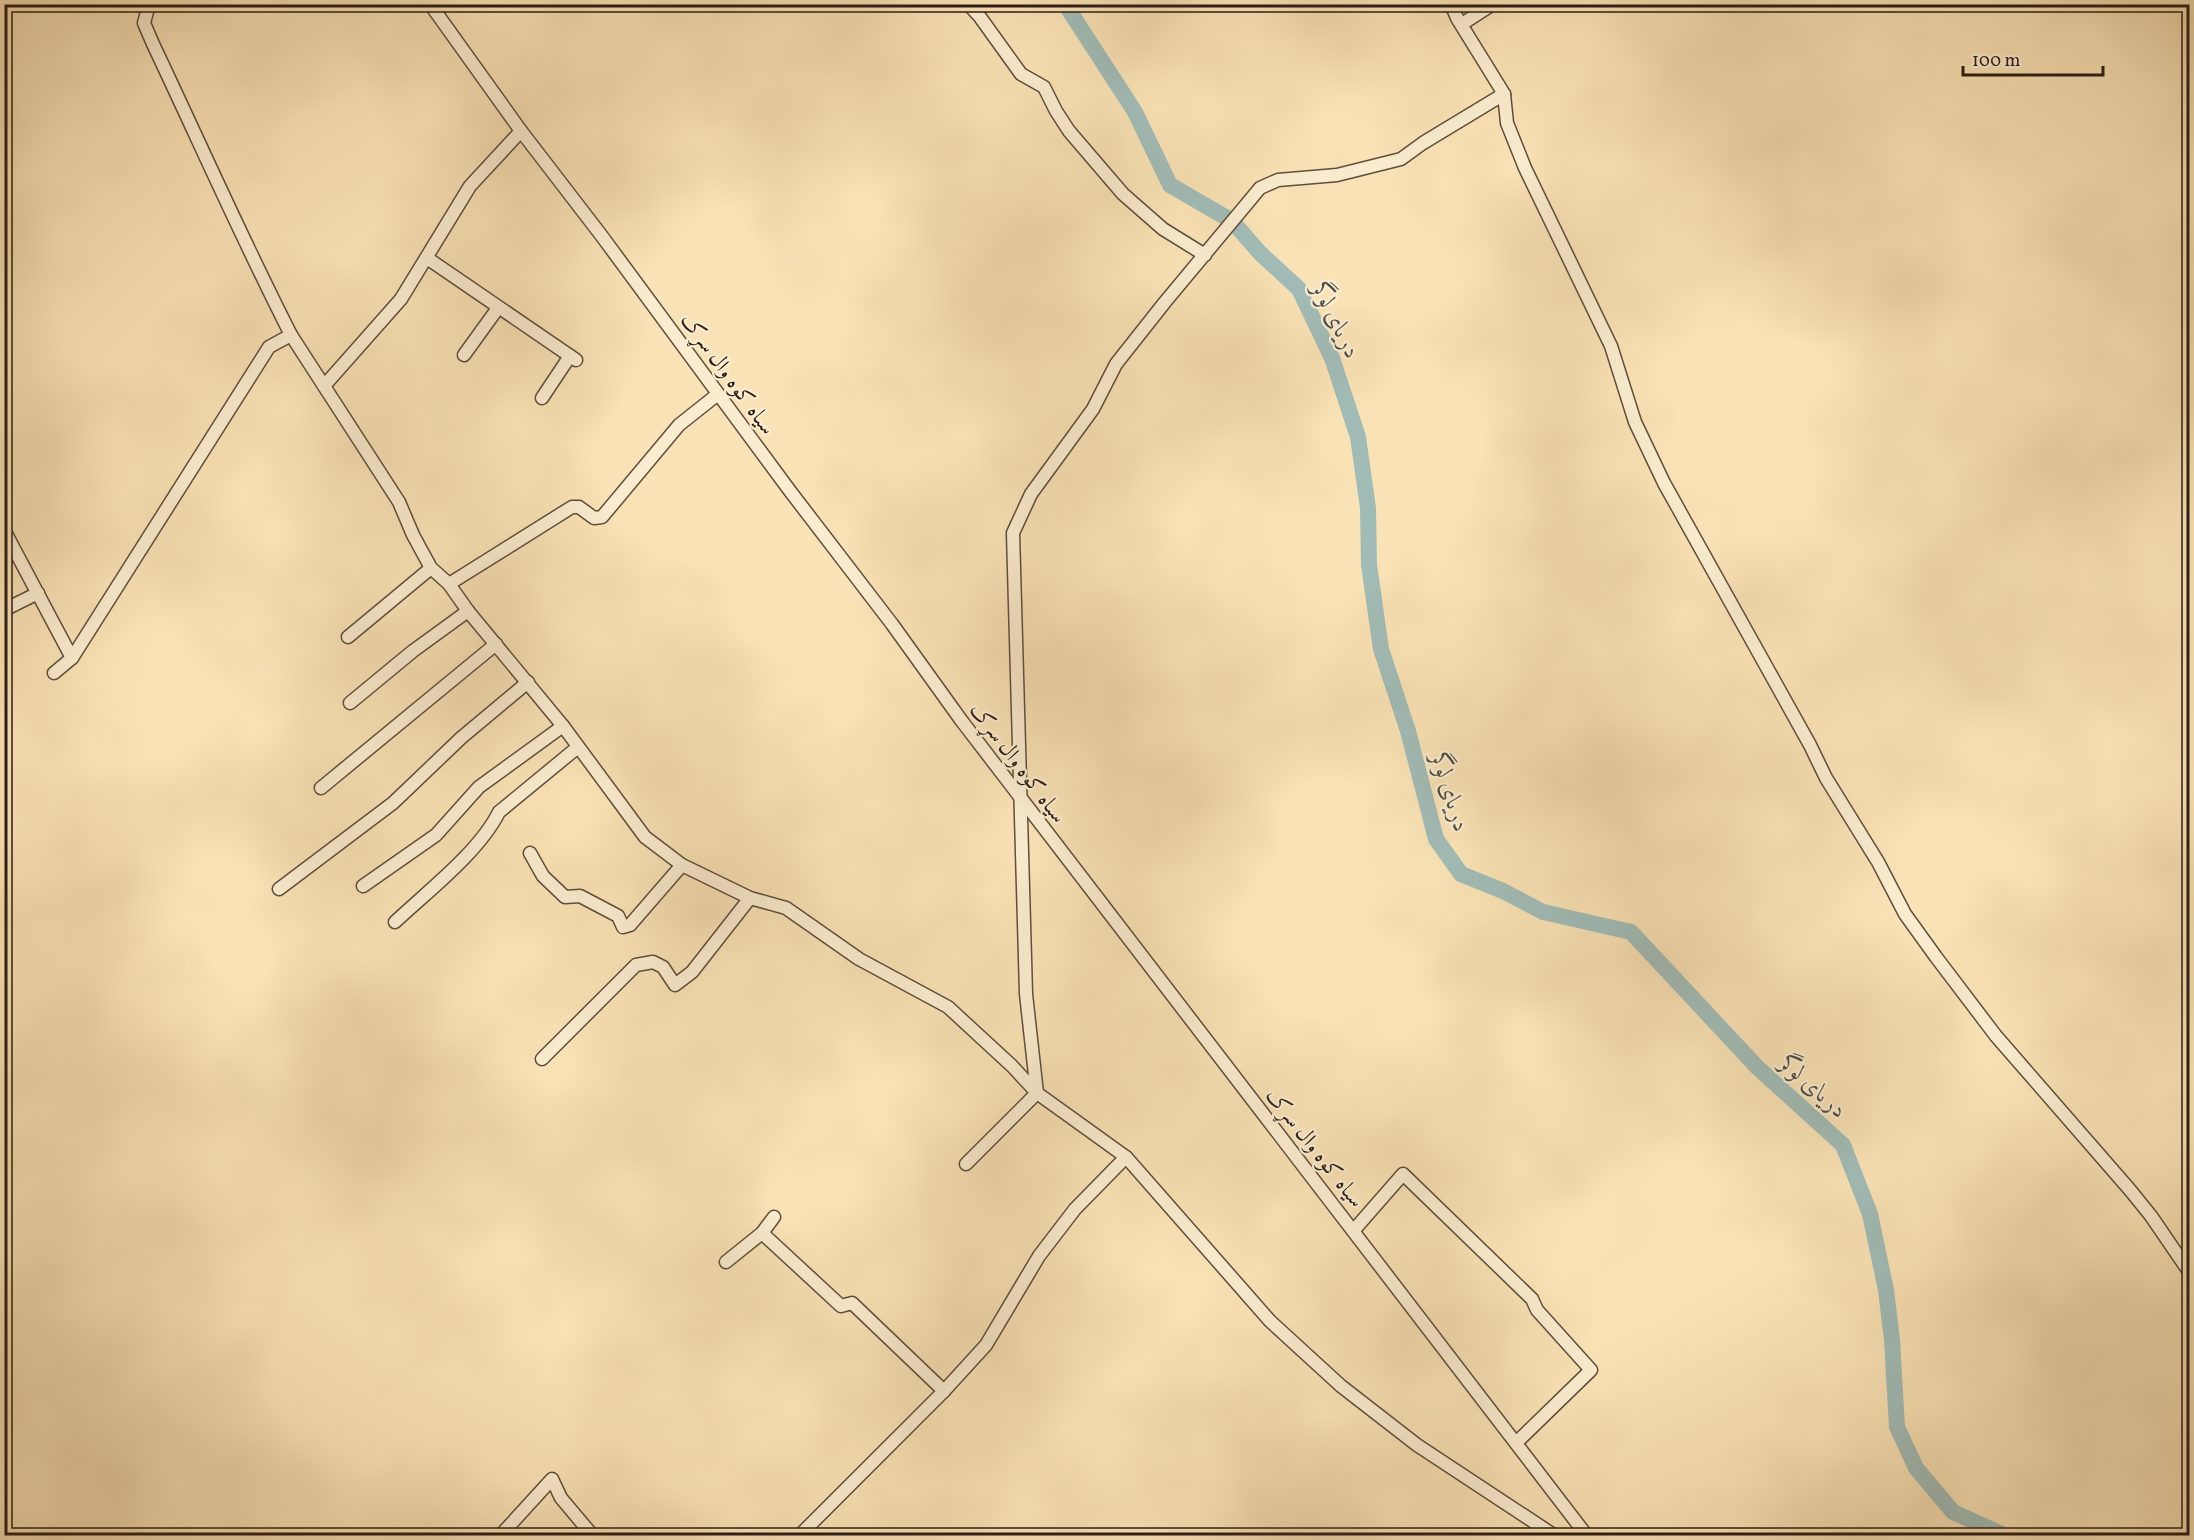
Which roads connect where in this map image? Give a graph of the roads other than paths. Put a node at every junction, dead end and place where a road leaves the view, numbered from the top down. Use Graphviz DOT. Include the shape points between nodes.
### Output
graph roads {
  1 [pos="9,4"];
  2 [pos="148,4"];
  3 [pos="430,4"];
  4 [pos="968,4"];
  5 [pos="1451,4"];
  6 [pos="1493,4"];
  7 [pos="4,9"];
  8 [pos="1462,24"];
  9 [pos="1504,94"];
  10 [pos="521,131"];
  11 [pos="1205,255"];
  12 [pos="427,258"];
  13 [pos="498,308"];
  14 [pos="291,335"];
  15 [pos="464,355"];
  16 [pos="324,386"];
  17 [pos="718,394"];
  18 [pos="542,398"];
  19 [pos="4,530"];
  20 [pos="431,568"];
  21 [pos="449,584"];
  22 [pos="38,593"];
  23 [pos="4,610"];
  24 [pos="468,611"];
  25 [pos="348,637"];
  26 [pos="496,644"];
  27 [pos="72,658"];
  28 [pos="54,673"];
  29 [pos="528,682"];
  30 [pos="350,703"];
  31 [pos="563,726"];
  32 [pos="578,747"];
  33 [pos="321,788"];
  34 [pos="1020,796"];
  35 [pos="530,853"];
  36 [pos="682,865"];
  37 [pos="363,886"];
  38 [pos="279,889"];
  39 [pos="750,898"];
  40 [pos="395,922"];
  41 [pos="542,1059"];
  42 [pos="1037,1093"];
  43 [pos="1126,1157"];
  44 [pos="966,1164"];
  45 [pos="774,1217"];
  46 [pos="1354,1230"];
  47 [pos="762,1233"];
  48 [pos="726,1262"];
  49 [pos="2190,1273"];
  50 [pos="944,1391"];
  51 [pos="1517,1442"];
  52 [pos="500,1536"];
  53 [pos="593,1536"];
  54 [pos="798,1536"];
  55 [pos="1555,1536"];
  56 [pos="1587,1536"];
  1 -- 7 [label="street"];
  2 -- 14 [label="street" via="144,23 153,44"];
  3 -- 10 [label="street, سیاه کوه وال سړک"];
  4 -- 11 [label="street" via="1021,74 1044,87 1070,131 1123,194 1163,229"];
  5 -- 8 [label="street"];
  6 -- 8 [label="street"];
  8 -- 9 [label="street"];
  9 -- 11 [label="street" via="1401,159 1337,175 1278,180 1260,188"];
  9 -- 49 [label="street" via="1507,123 1611,346 1635,422 1652,459 1905,914 1996,1036 2130,1190"];
  10 -- 12 [label="street" via="470,186"];
  10 -- 17 [label="street, سیاه کوه وال سړک"];
  11 -- 34 [label="street" via="1116,364 1093,409 1031,494 1014,533"];
  12 -- 13 [label="street"];
  12 -- 16 [label="street" via="400,299"];
  13 -- 15 [label="street"];
  13 -- 18 [label="street" via="573,358"];
  14 -- 16 [label="street"];
  14 -- 27 [label="street" via="269,347"];
  16 -- 20 [label="street" via="399,502"];
  17 -- 21 [label="street" via="679,424 602,517 594,518 579,507 572,507"];
  17 -- 34 [label="street, سیاه کوه وال سړک"];
  19 -- 22 [label="street"];
  20 -- 21 [label="street"];
  20 -- 25 [label="street"];
  21 -- 24 [label="street"];
  22 -- 23 [label="street"];
  22 -- 27 [label="street"];
  24 -- 26 [label="street"];
  24 -- 30 [label="street"];
  26 -- 29 [label="street"];
  26 -- 33 [label="street"];
  27 -- 28 [label="street"];
  29 -- 31 [label="street"];
  29 -- 38 [label="street" via="460,738 393,803"];
  31 -- 32 [label="street"];
  31 -- 37 [label="street" via="479,787 436,835"];
  32 -- 36 [label="street" via="645,837"];
  32 -- 40 [label="street" via="499,812 493,825 466,855"];
  34 -- 42 [label="street" via="1026,994"];
  34 -- 46 [label="street, سیاه کوه وال سړک"];
  35 -- 36 [label="street" via="543,876 565,897 580,896 618,916 623,927 630,925"];
  36 -- 39 [label="street"];
  39 -- 41 [label="street" via="692,972 675,985 663,967 652,962 636,965"];
  39 -- 42 [label="street" via="786,908 859,959 948,1007"];
  42 -- 43 [label="street"];
  42 -- 44 [label="street"];
  43 -- 50 [label="street" via="1075,1209 1039,1256 986,1345"];
  43 -- 55 [label="street" via="1270,1321 1341,1386 1417,1445"];
  45 -- 47 [label="street"];
  46 -- 51 [label="street, سیاه کوه وال سړک"];
  46 -- 51 [label="street" via="1403,1174 1532,1299 1537,1310 1592,1370"];
  47 -- 48 [label="street"];
  47 -- 50 [label="street" via="841,1306 852,1303"];
  50 -- 54 [label="street"];
  51 -- 56 [label="street, سیاه کوه وال سړک"];
  52 -- 53 [label="street" via="552,1479 561,1498"];
}
